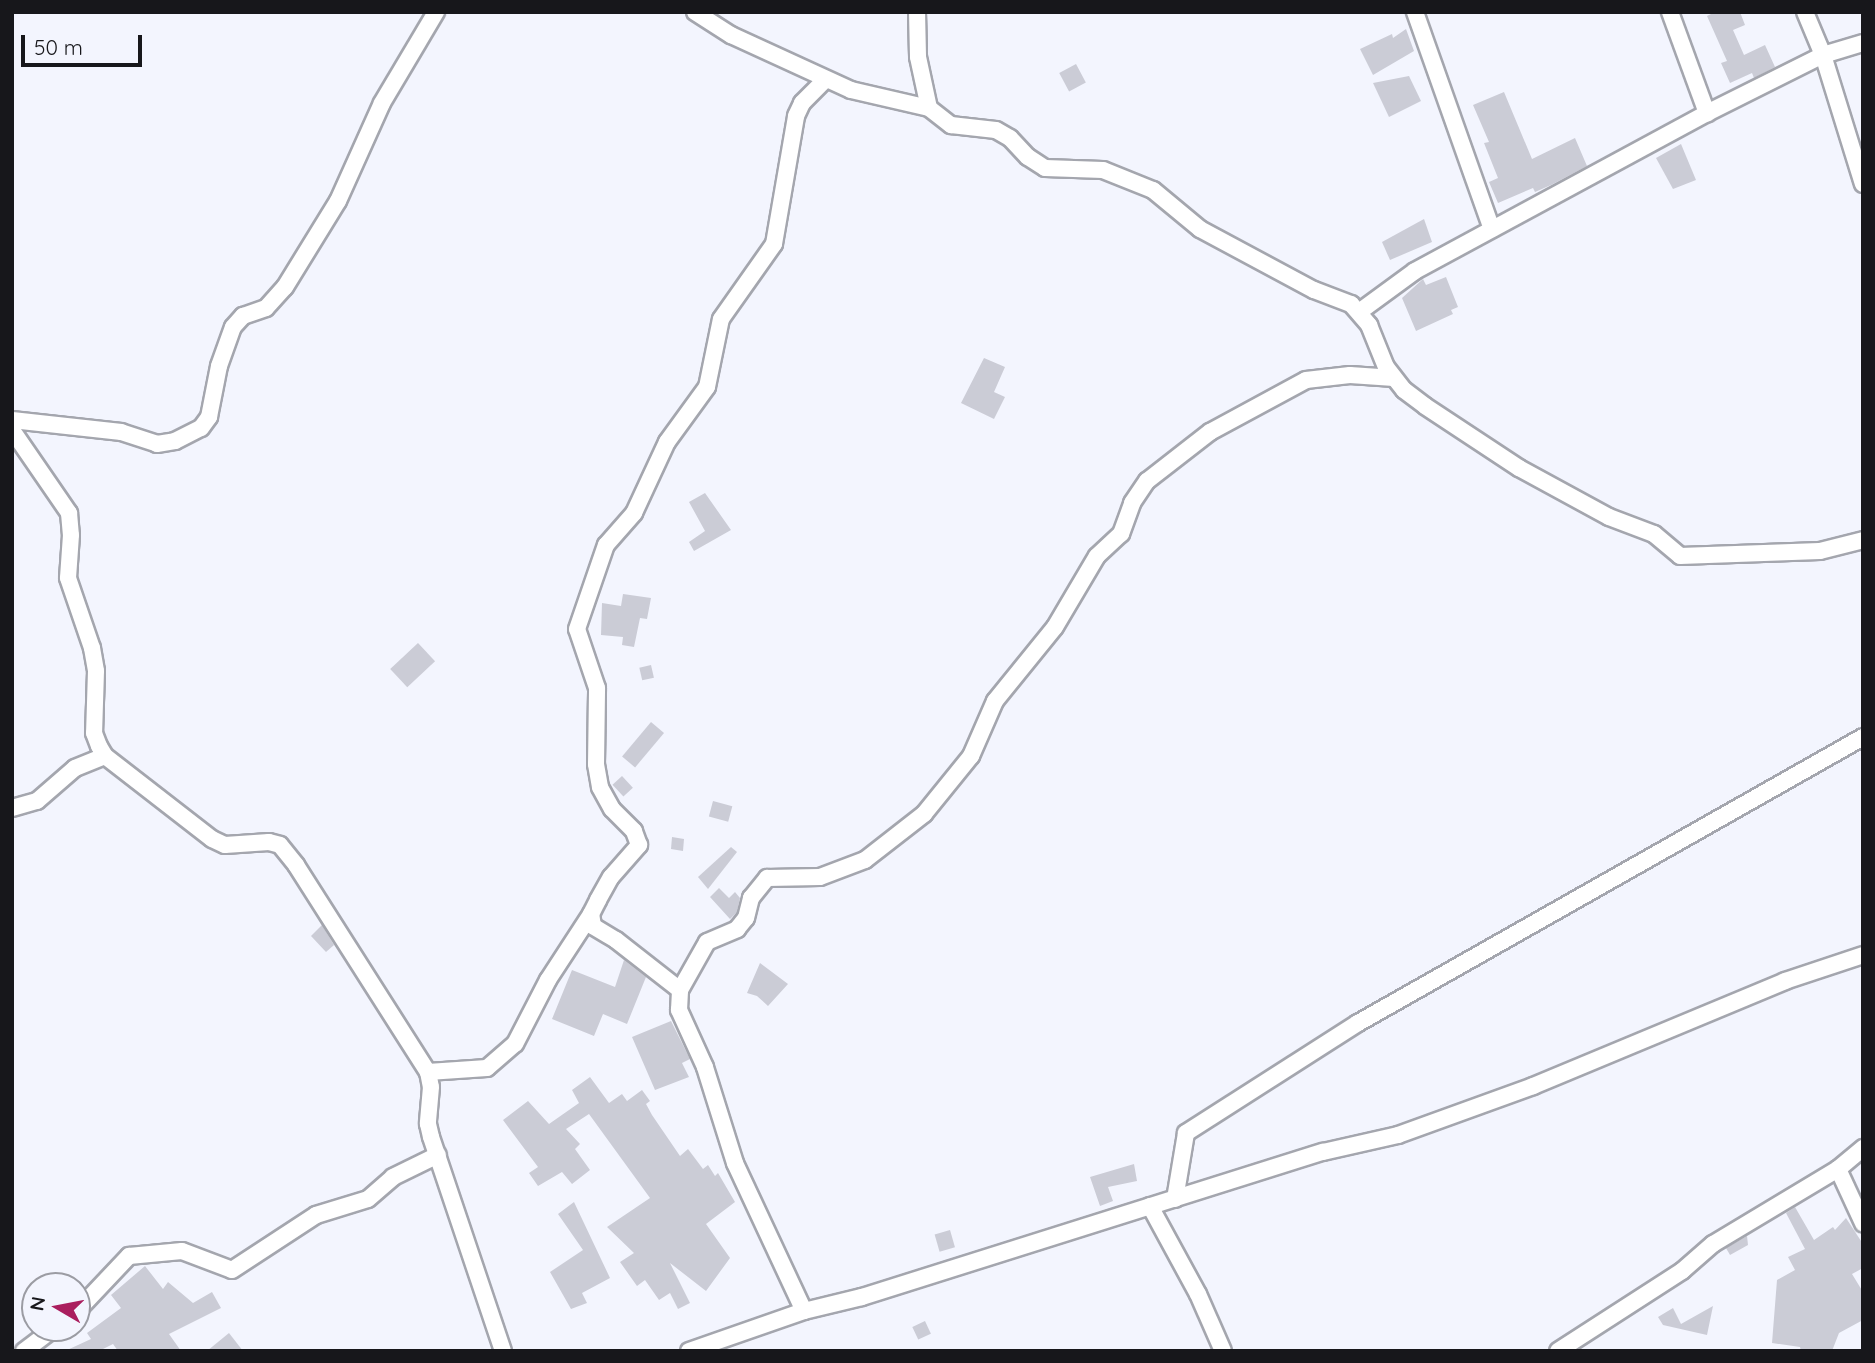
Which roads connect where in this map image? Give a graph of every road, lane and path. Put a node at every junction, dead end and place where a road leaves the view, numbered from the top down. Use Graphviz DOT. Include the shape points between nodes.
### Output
graph roads {
  1 [pos="436,12"];
  2 [pos="695,12"];
  3 [pos="917,12"];
  4 [pos="1415,12"];
  5 [pos="1670,12"];
  6 [pos="1805,12"];
  7 [pos="1863,43"];
  8 [pos="1823,55"];
  9 [pos="825,80"];
  10 [pos="929,108"];
  11 [pos="1707,113"];
  12 [pos="1863,183"];
  13 [pos="1492,229"];
  14 [pos="1359,312"];
  15 [pos="1394,378"];
  16 [pos="12,420"];
  17 [pos="12,430"];
  18 [pos="1863,540"];
  19 [pos="1863,737"];
  20 [pos="105,756"];
  21 [pos="12,807"];
  22 [pos="591,914"];
  23 [pos="1863,955"];
  24 [pos="680,990"];
  25 [pos="428,1072"];
  26 [pos="1863,1148"];
  27 [pos="438,1156"];
  28 [pos="1838,1169"];
  29 [pos="1175,1199"];
  30 [pos="1150,1206"];
  31 [pos="1863,1223"];
  32 [pos="91,1296"];
  33 [pos="804,1311"];
  34 [pos="693,1350"];
  35 [pos="503,1351"];
  36 [pos="1223,1351"];
  37 [pos="1558,1351"];
  1 -- 16 [label="street" via="382,103 338,201 285,288 266,308 243,316 233,327 209,417 201,428 175,441 157,443 121,432"];
  2 -- 9 [label="street" via="731,35"];
  3 -- 10 [label="street" via="918,57"];
  4 -- 13 [label="street"];
  5 -- 11 [label="street"];
  6 -- 8 [label="street"];
  7 -- 8 [label="street"];
  8 -- 11 [label="street"];
  8 -- 12 [label="street"];
  9 -- 10 [label="street"];
  9 -- 22 [label="street" via="802,103 796,117 774,244 720,319 707,387 667,442 634,513 606,545 578,629 597,688 600,788 612,809 634,831 639,845 611,877"];
  10 -- 14 [label="street" via="951,125 996,130 1045,168 1103,170 1153,191 1200,229"];
  11 -- 13 [label="street"];
  13 -- 14 [label="street" via="1415,271"];
  14 -- 15 [label="street"];
  15 -- 18 [label="street" via="1425,406 1519,468 1600,513 1654,534 1680,555 1820,551"];
  15 -- 24 [label="street" via="1350,375 1306,380 1210,432 1147,481 1132,503 1121,534 1097,556 1055,627 995,701 971,756 924,814 865,860 820,877 767,878 751,898 746,918 737,929 707,942"];
  17 -- 20 [label="street" via="69,513 68,578 92,648 94,733"];
  19 -- 29 [label="street" via="1358,1023 1186,1133"];
  20 -- 21 [label="street" via="75,768 37,801"];
  20 -- 25 [label="street" via="212,839 238,846 269,842 286,851"];
  22 -- 24 [label="street" via="593,926"];
  22 -- 25 [label="street" via="548,980 515,1044 487,1068"];
  23 -- 29 [label="street" via="1785,981 1533,1086 1398,1135 1324,1152"];
  24 -- 33 [label="street" via="679,1010 705,1067 735,1163"];
  25 -- 27 [label="street" via="428,1124"];
  26 -- 28 [label="street"];
  27 -- 32 [label="street" via="393,1177 369,1199 316,1215 232,1270 182,1251 130,1256"];
  27 -- 35 [label="street"];
  28 -- 31 [label="street"];
  28 -- 37 [label="street" via="1713,1244 1682,1271"];
  29 -- 30 [label="street"];
  30 -- 33 [label="street"];
  30 -- 36 [label="street"];
  33 -- 34 [label="street"];
}
